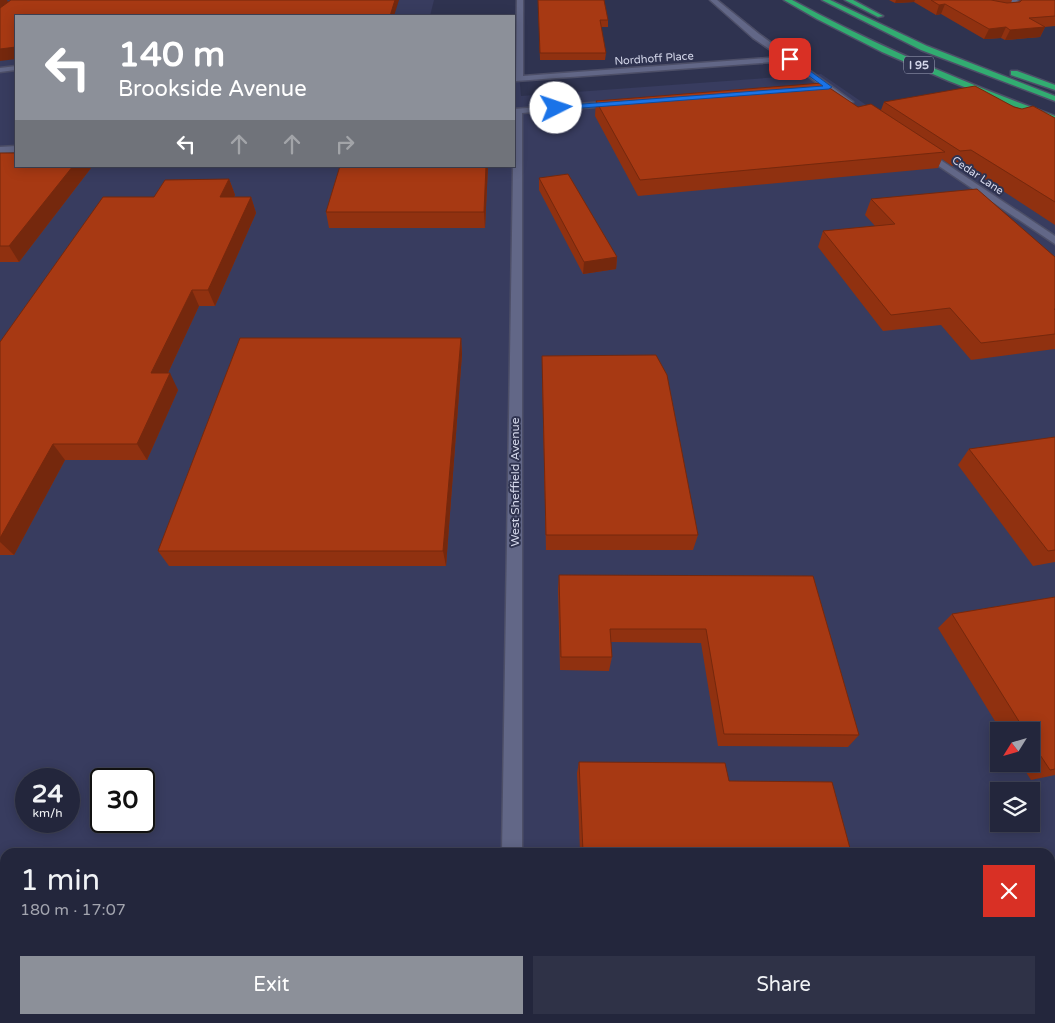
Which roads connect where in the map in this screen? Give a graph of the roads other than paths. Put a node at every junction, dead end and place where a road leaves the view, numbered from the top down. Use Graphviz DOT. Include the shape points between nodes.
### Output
graph roads {
  1 [pos="520,0"];
  2 [pos="713,0"];
  3 [pos="787,0"];
  4 [pos="848,0"];
  5 [pos="976,0"];
  6 [pos="1012,0"];
  7 [pos="823,4"];
  8 [pos="834,14"];
  9 [pos="888,20"];
  10 [pos="516,40"];
  11 [pos="893,43"];
  12 [pos="790,59"];
  13 [pos="15,68"];
  14 [pos="1004,69"];
  15 [pos="0,70"];
  16 [pos="961,72"];
  17 [pos="829,87"];
  18 [pos="1055,88"];
  19 [pos="810,89"];
  20 [pos="1031,99"];
  21 [pos="1055,99"];
  22 [pos="624,103"];
  23 [pos="1055,108"];
  24 [pos="861,110"];
  25 [pos="516,111"];
  26 [pos="1055,119"];
  27 [pos="918,148"];
  28 [pos="15,149"];
  29 [pos="0,150"];
  30 [pos="1055,241"];
  31 [pos="512,848"];
  1 -- 10 [label="street"];
  2 -- 12 [label="street"];
  3 -- 26 [label="highway, I 95" via="908,60"];
  4 -- 9 [label="highway"];
  5 -- 6 [label="street" via="1008,9 1018,6"];
  7 -- 8 [label="highway, I 95"];
  7 -- 21 [label="highway, I 95"];
  10 -- 12 [label="street, Nordhoff Place" via="519,79"];
  11 -- 16 [label="highway, I 95"];
  12 -- 17 [label="street"];
  13 -- 15 [label="street"];
  14 -- 18 [label="highway"];
  17 -- 19 [label="street"];
  17 -- 24 [label="street"];
  20 -- 23 [label="highway"];
  22 -- 25 [label="street"];
  25 -- 31 [label="street, West Sheffield Avenue"];
  27 -- 30 [label="street, Cedar Lane"];
  28 -- 29 [label="street"];
}
